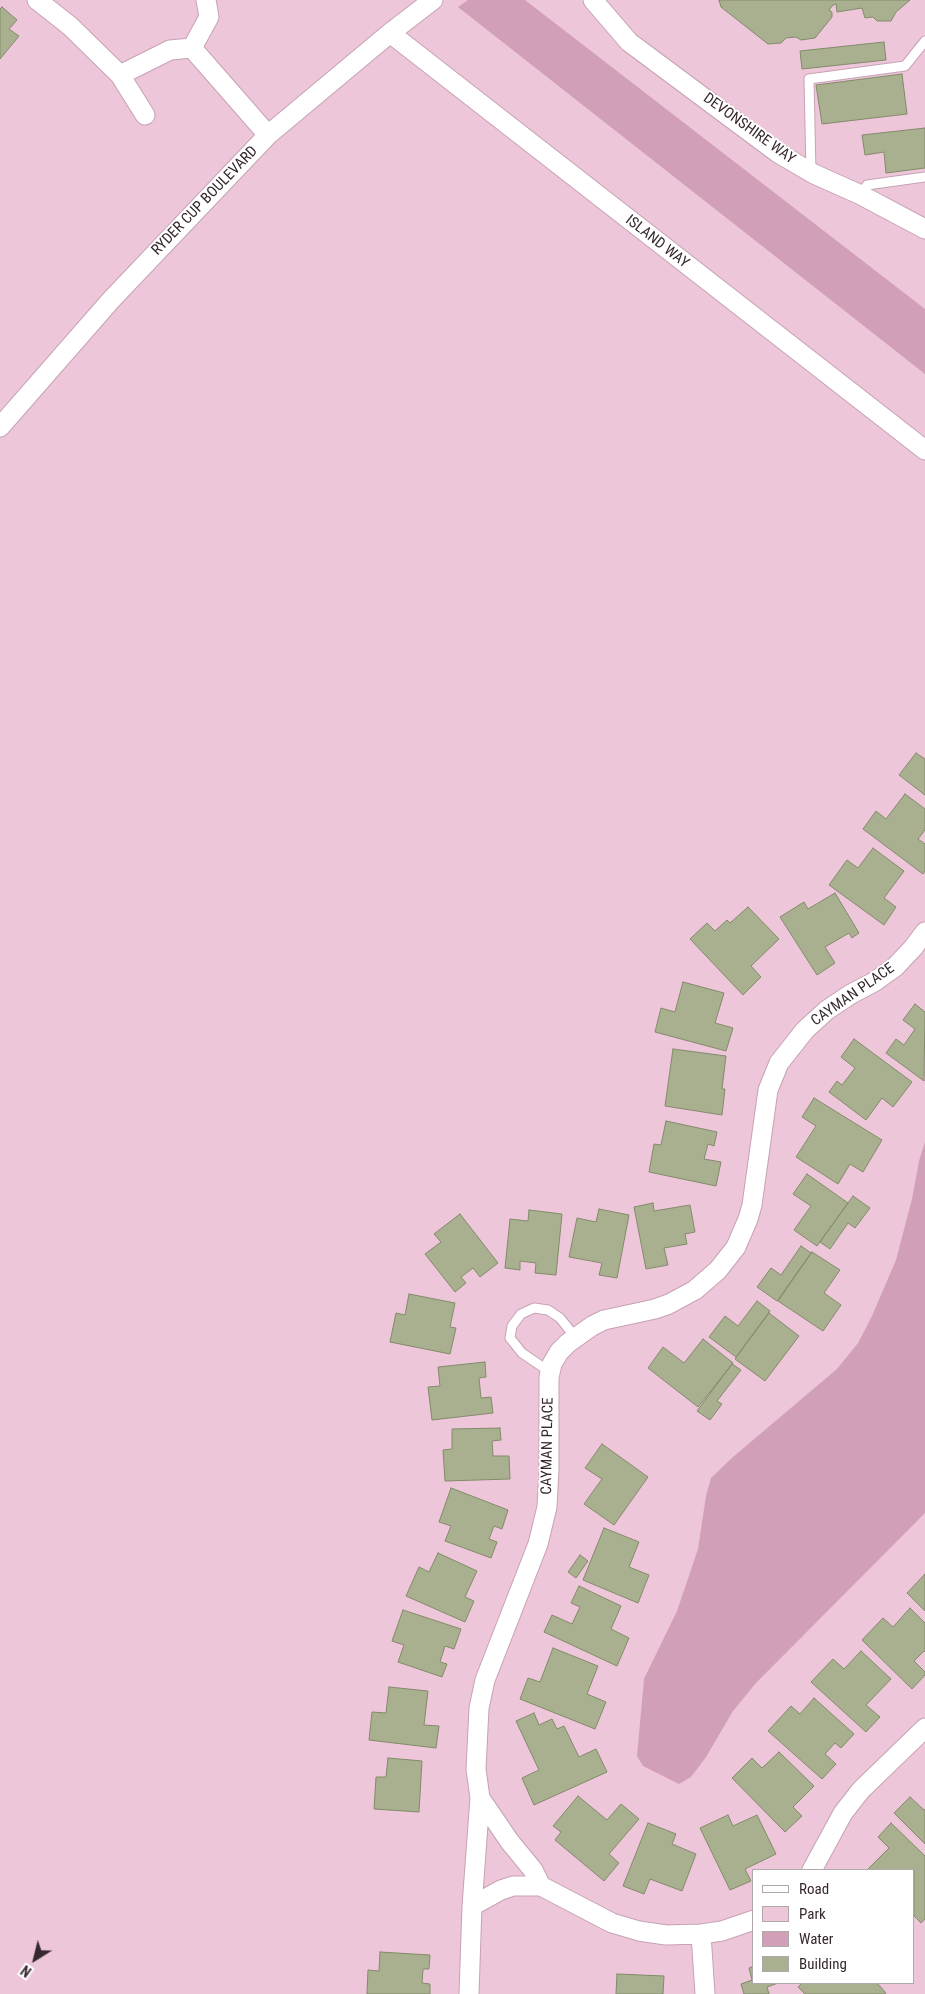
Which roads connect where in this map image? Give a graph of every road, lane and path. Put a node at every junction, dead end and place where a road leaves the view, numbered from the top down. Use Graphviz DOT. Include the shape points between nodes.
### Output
graph roads {
  1 [pos="36,0"];
  2 [pos="206,0"];
  3 [pos="433,0"];
  4 [pos="593,0"];
  5 [pos="390,33"];
  6 [pos="925,41"];
  7 [pos="192,48"];
  8 [pos="120,75"];
  9 [pos="145,115"];
  10 [pos="268,136"];
  11 [pos="811,173"];
  12 [pos="925,177"];
  13 [pos="862,195"];
  14 [pos="925,229"];
  15 [pos="0,426"];
  16 [pos="925,450"];
  17 [pos="925,932"];
  18 [pos="575,1337"];
  19 [pos="550,1372"];
  20 [pos="925,1728"];
  21 [pos="480,1798"];
  22 [pos="813,1869"];
  23 [pos="541,1886"];
  24 [pos="472,1906"];
  25 [pos="752,1921"];
  26 [pos="700,1934"];
  27 [pos="469,1994"];
  28 [pos="706,1994"];
  1 -- 8 [label="street" via="70,26"];
  2 -- 7 [label="street" via="209,17"];
  3 -- 5 [label="street, RYDER CUP BOULEVARD"];
  4 -- 11 [label="street, DEVONSHIRE WAY" via="629,42 778,153"];
  5 -- 10 [label="street, RYDER CUP BOULEVARD"];
  5 -- 16 [label="street, ISLAND WAY"];
  6 -- 11 [label="lane" via="905,66 809,79"];
  7 -- 8 [label="street" via="170,50"];
  7 -- 10 [label="street"];
  8 -- 9 [label="street"];
  10 -- 15 [label="street, RYDER CUP BOULEVARD" via="111,300"];
  11 -- 13 [label="street, DEVONSHIRE WAY"];
  12 -- 13 [label="lane" via="867,185"];
  13 -- 14 [label="street, DEVONSHIRE WAY"];
  17 -- 18 [label="street, CAYMAN PLACE" via="895,967 826,1010 779,1063 768,1090 748,1219 736,1247 718,1270 696,1290 676,1301 604,1320"];
  18 -- 19 [label="street, CAYMAN PLACE" via="559,1352"];
  18 -- 19 [label="lane" via="560,1318 548,1310 534,1308 521,1314 512,1326 510,1338 522,1353"];
  19 -- 21 [label="street, CAYMAN PLACE" via="547,1508 538,1544 483,1690 477,1722 476,1769"];
  20 -- 22 [label="street" via="861,1790 843,1813"];
  21 -- 23 [label="street, CAYMAN PLACE" via="533,1870"];
  21 -- 24 [label="street"];
  23 -- 24 [label="street" via="514,1886"];
  23 -- 26 [label="street" via="603,1919 638,1931 666,1935"];
  24 -- 27 [label="street"];
  25 -- 26 [label="street"];
  26 -- 28 [label="street"];
}
